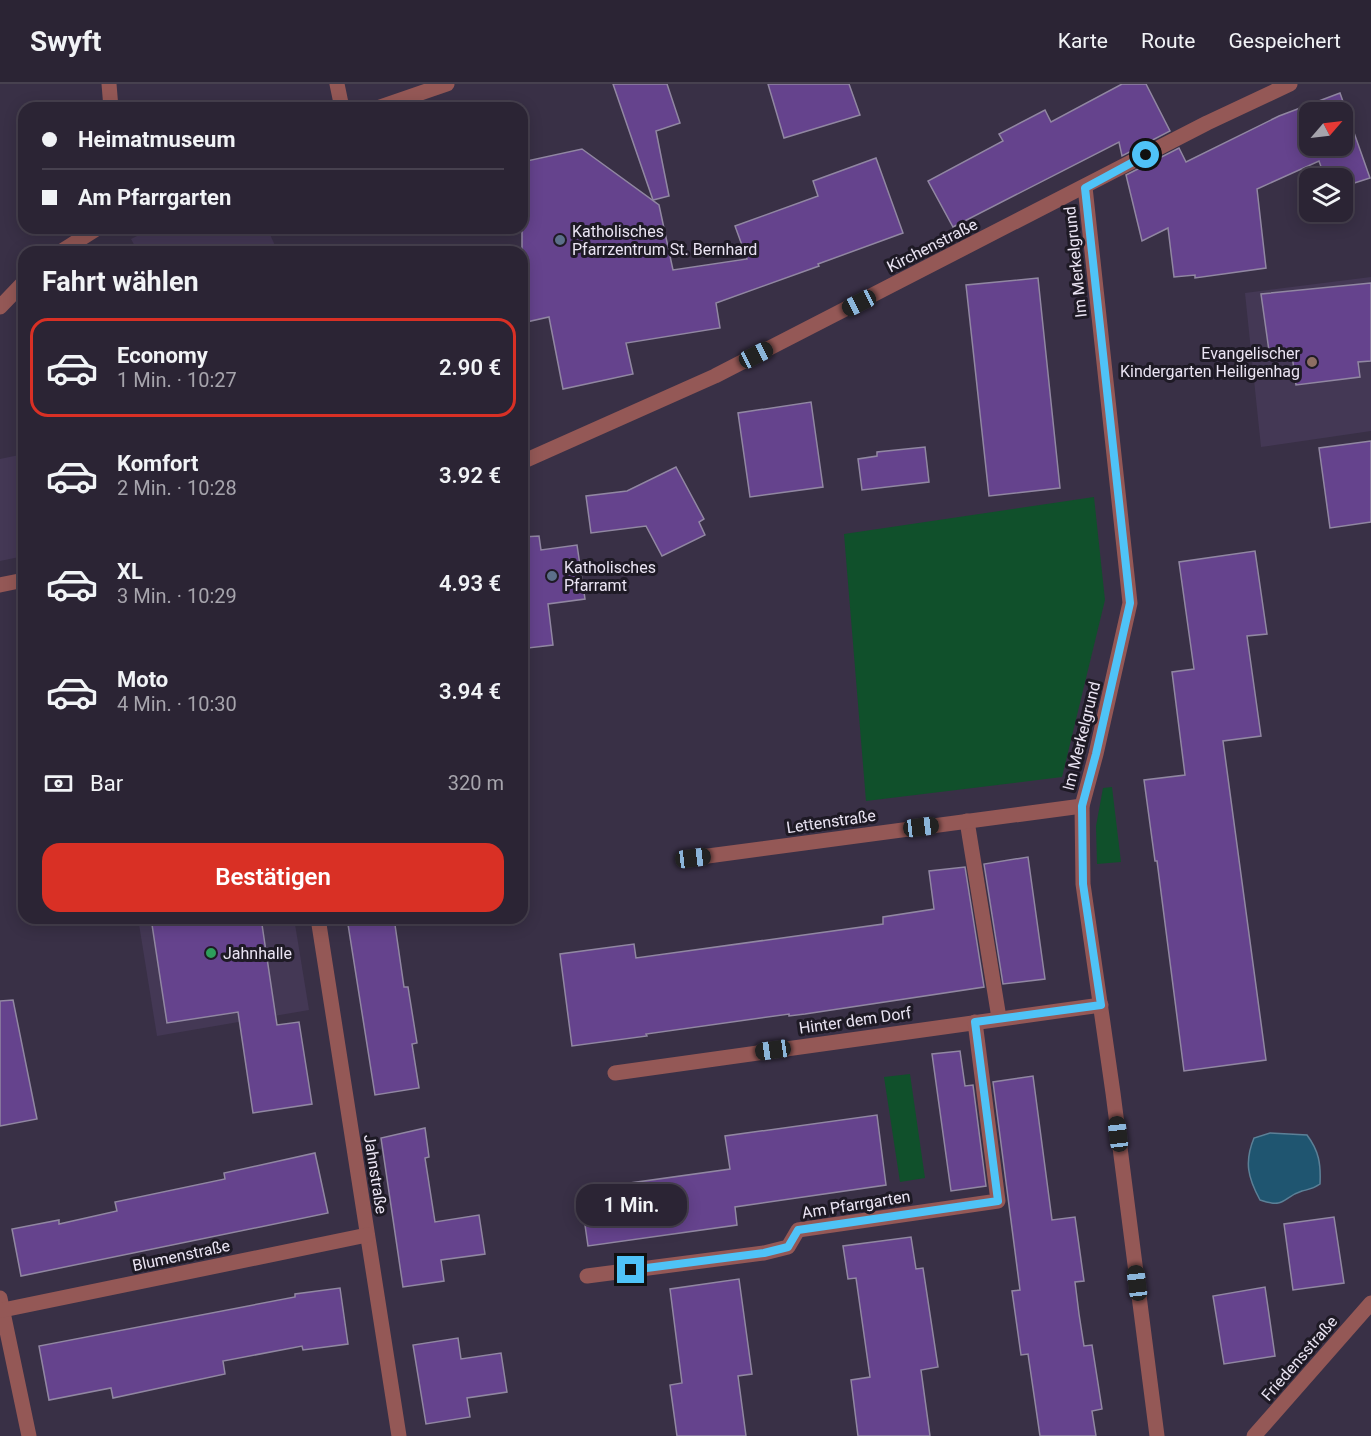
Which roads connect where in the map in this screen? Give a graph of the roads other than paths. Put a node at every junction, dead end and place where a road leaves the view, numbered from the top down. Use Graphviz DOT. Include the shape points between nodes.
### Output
graph roads {
  1 [pos="109,84"];
  2 [pos="337,84"];
  3 [pos="447,84"];
  4 [pos="1290,84"];
  5 [pos="110,102"];
  6 [pos="341,102"];
  7 [pos="394,102"];
  8 [pos="1085,188"];
  9 [pos="88,234"];
  10 [pos="70,246"];
  11 [pos="18,288"];
  12 [pos="0,307"];
  13 [pos="528,459"];
  14 [pos="18,581"];
  15 [pos="0,585"];
  16 [pos="1082,806"];
  17 [pos="967,821"];
  18 [pos="693,858"];
  19 [pos="319,924"];
  20 [pos="1101,1005"];
  21 [pos="999,1018"];
  22 [pos="975,1022"];
  23 [pos="615,1073"];
  24 [pos="367,1235"];
  25 [pos="587,1276"];
  26 [pos="1371,1303"];
  27 [pos="1,1304"];
  28 [pos="29,1436"];
  29 [pos="399,1436"];
  30 [pos="1157,1436"];
  31 [pos="1254,1436"];
  1 -- 5 [label="street"];
  2 -- 6 [label="street"];
  3 -- 7 [label="street"];
  4 -- 8 [label="street, Kirchenstraße"];
  8 -- 13 [label="street, Kirchenstraße" via="715,376"];
  8 -- 16 [label="street, Im Merkelgrund" via="1130,603"];
  9 -- 10 [label="street"];
  11 -- 12 [label="street"];
  14 -- 15 [label="street"];
  16 -- 17 [label="street, Lettenstraße"];
  16 -- 20 [label="street, Im Merkelgrund" via="1083,884"];
  17 -- 18 [label="street, Lettenstraße"];
  17 -- 21 [label="street"];
  19 -- 24 [label="street, Jahnstraße"];
  20 -- 21 [label="street, Hinter dem Dorf"];
  20 -- 30 [label="street, Im Merkelgrund"];
  21 -- 22 [label="street, Hinter dem Dorf"];
  22 -- 23 [label="street, Hinter dem Dorf"];
  22 -- 25 [label="street, Am Pfarrgarten" via="998,1201 798,1230 788,1247 764,1253"];
  24 -- 27 [label="street, Blumenstraße"];
  24 -- 29 [label="street, Jahnstraße"];
  26 -- 31 [label="street, Friedensstraße"];
  27 -- 28 [label="street"];
}
